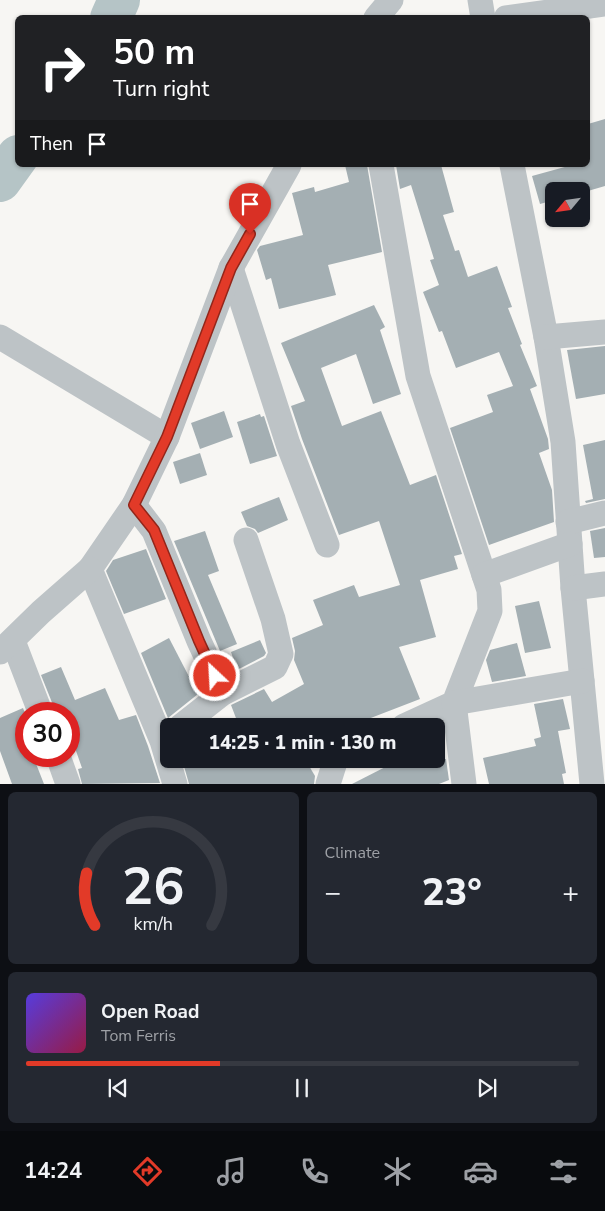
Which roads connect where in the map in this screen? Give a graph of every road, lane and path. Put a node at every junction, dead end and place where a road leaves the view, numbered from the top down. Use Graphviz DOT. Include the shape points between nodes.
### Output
graph roads {
  1 [pos="390,0"];
  2 [pos="480,0"];
  3 [pos="605,4"];
  4 [pos="378,15"];
  5 [pos="483,15"];
  6 [pos="527,15"];
  7 [pos="288,167"];
  8 [pos="381,167"];
  9 [pos="512,167"];
  10 [pos="231,268"];
  11 [pos="605,332"];
  12 [pos="0,337"];
  13 [pos="546,338"];
  14 [pos="167,437"];
  15 [pos="134,505"];
  16 [pos="605,513"];
  17 [pos="569,533"];
  18 [pos="246,540"];
  19 [pos="327,545"];
  20 [pos="90,569"];
  21 [pos="484,575"];
  22 [pos="605,584"];
  23 [pos="573,588"];
  24 [pos="6,647"];
  25 [pos="582,681"];
  26 [pos="223,693"];
  27 [pos="35,702"];
  28 [pos="454,703"];
  29 [pos="191,718"];
  30 [pos="421,718"];
  31 [pos="160,727"];
  32 [pos="62,767"];
  33 [pos="172,768"];
  34 [pos="333,768"];
  35 [pos="68,784"];
  36 [pos="175,784"];
  37 [pos="328,784"];
  38 [pos="464,784"];
  39 [pos="592,784"];
  1 -- 4 [label="street"];
  2 -- 5 [label="street"];
  3 -- 6 [label="street"];
  7 -- 10 [label="street"];
  8 -- 21 [label="street" via="418,376"];
  9 -- 13 [label="street"];
  10 -- 14 [label="street"];
  10 -- 19 [label="street" via="288,444"];
  11 -- 13 [label="street"];
  12 -- 14 [label="street"];
  13 -- 17 [label="street" via="563,442"];
  14 -- 15 [label="street"];
  15 -- 20 [label="street"];
  15 -- 26 [label="street" via="154,530"];
  16 -- 17 [label="street"];
  17 -- 21 [label="street"];
  17 -- 23 [label="street"];
  18 -- 26 [label="street" via="273,619 281,654 275,667"];
  20 -- 24 [label="street"];
  20 -- 31 [label="street"];
  21 -- 28 [label="street" via="490,611"];
  22 -- 23 [label="street"];
  23 -- 25 [label="street"];
  24 -- 27 [label="street"];
  25 -- 28 [label="street"];
  25 -- 39 [label="street"];
  26 -- 29 [label="street"];
  28 -- 30 [label="street"];
  28 -- 38 [label="street"];
  32 -- 35 [label="street"];
  33 -- 36 [label="street"];
  34 -- 37 [label="street"];
}
